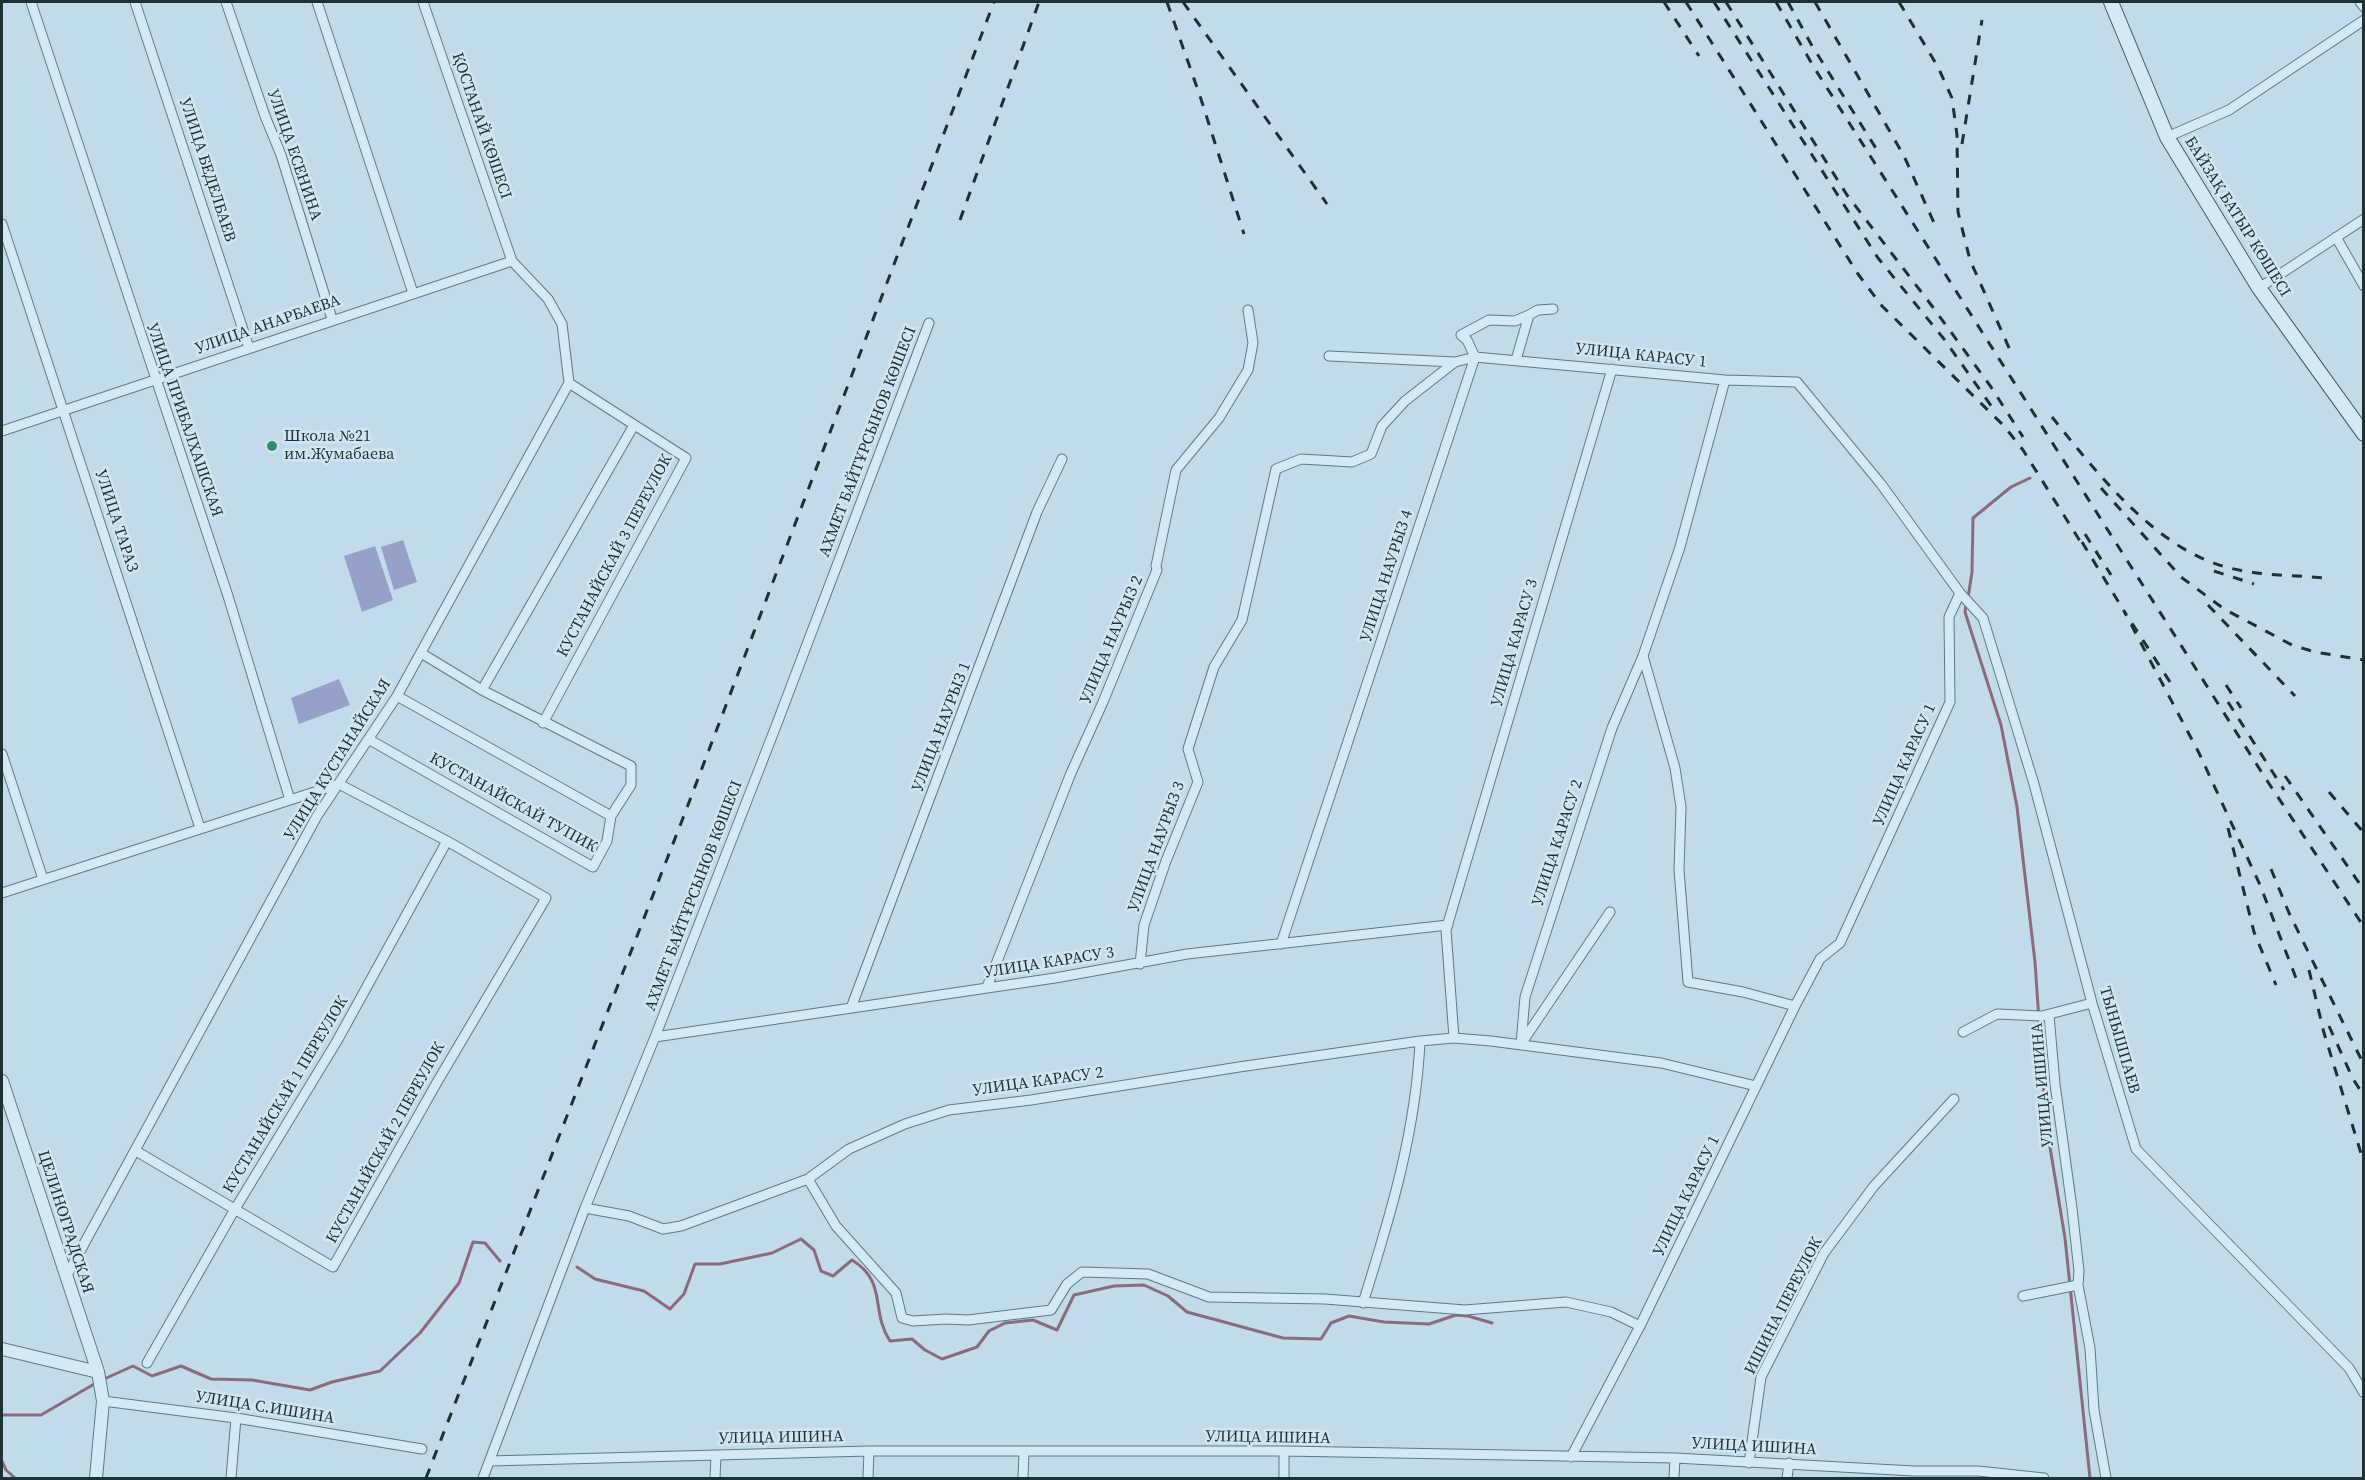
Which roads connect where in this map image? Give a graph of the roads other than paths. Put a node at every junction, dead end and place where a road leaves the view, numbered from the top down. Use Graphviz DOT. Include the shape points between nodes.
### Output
graph roads {
  1 [pos="31,2"];
  2 [pos="135,2"];
  3 [pos="226,2"];
  4 [pos="317,2"];
  5 [pos="423,2"];
  6 [pos="2111,2"];
  7 [pos="2360,2"];
  8 [pos="2364,7"];
  9 [pos="2364,20"];
  10 [pos="2167,137"];
  11 [pos="2364,219"];
  12 [pos="2,224"];
  13 [pos="2336,237"];
  14 [pos="512,261"];
  15 [pos="2364,286"];
  16 [pos="2259,288"];
  17 [pos="413,293"];
  18 [pos="1553,309"];
  19 [pos="1248,310"];
  20 [pos="1529,315"];
  21 [pos="332,319"];
  22 [pos="929,323"];
  23 [pos="249,348"];
  24 [pos="1329,356"];
  25 [pos="1475,357"];
  26 [pos="1516,360"];
  27 [pos="1455,362"];
  28 [pos="1612,369"];
  29 [pos="154,380"];
  30 [pos="1725,380"];
  31 [pos="569,383"];
  32 [pos="64,409"];
  33 [pos="634,425"];
  34 [pos="2,431"];
  35 [pos="2364,434"];
  36 [pos="1062,459"];
  37 [pos="1960,593"];
  38 [pos="421,653"];
  39 [pos="1643,656"];
  40 [pos="482,690"];
  41 [pos="397,696"];
  42 [pos="543,723"];
  43 [pos="370,740"];
  44 [pos="2,754"];
  45 [pos="339,783"];
  46 [pos="290,800"];
  47 [pos="611,816"];
  48 [pos="200,828"];
  49 [pos="447,841"];
  50 [pos="43,879"];
  51 [pos="2,893"];
  52 [pos="1610,912"];
  53 [pos="1448,925"];
  54 [pos="1281,944"];
  55 [pos="1140,964"];
  56 [pos="987,987"];
  57 [pos="2092,1003"];
  58 [pos="1795,1006"];
  59 [pos="851,1008"];
  60 [pos="2046,1016"];
  61 [pos="1963,1032"];
  62 [pos="656,1037"];
  63 [pos="1454,1038"];
  64 [pos="1420,1041"];
  65 [pos="1521,1044"];
  66 [pos="2,1081"];
  67 [pos="1756,1086"];
  68 [pos="1954,1099"];
  69 [pos="136,1151"];
  70 [pos="808,1179"];
  71 [pos="585,1208"];
  72 [pos="235,1209"];
  73 [pos="66,1277"];
  74 [pos="2079,1285"];
  75 [pos="2023,1296"];
  76 [pos="1364,1303"];
  77 [pos="1640,1326"];
  78 [pos="2,1349"];
  79 [pos="147,1363"];
  80 [pos="98,1372"];
  81 [pos="2364,1392"];
  82 [pos="103,1401"];
  83 [pos="236,1418"];
  84 [pos="422,1449"];
  85 [pos="869,1451"];
  86 [pos="1284,1451"];
  87 [pos="1024,1452"];
  88 [pos="716,1455"];
  89 [pos="1571,1457"];
  90 [pos="1675,1458"];
  91 [pos="490,1461"];
  92 [pos="1749,1463"];
  93 [pos="1789,1463"];
  94 [pos="96,1479"];
  95 [pos="231,1479"];
  96 [pos="483,1479"];
  97 [pos="715,1479"];
  98 [pos="868,1479"];
  99 [pos="1023,1479"];
  100 [pos="1284,1479"];
  101 [pos="1674,1479"];
  102 [pos="1787,1479"];
  103 [pos="2044,1479"];
  104 [pos="2106,1479"];
  1 -- 29 [label="street, УЛИЦА ПРИБАЛХАШСКАЯ"];
  2 -- 23 [label="street, УЛИЦА БЕДЕЛБАЕВ"];
  3 -- 21 [label="street, УЛИЦА ЕСЕНИНА" via="281,155"];
  4 -- 17 [label="street"];
  5 -- 14 [label="street, ҚОСТАНАЙ КӨШЕСІ"];
  6 -- 10 [label="main road, БАЙЗАҚ БАТЫР КӨШЕСІ"];
  7 -- 8 [label="street"];
  9 -- 10 [label="street" via="2229,110"];
  10 -- 16 [label="main road, БАЙЗАҚ БАТЫР КӨШЕСІ"];
  11 -- 13 [label="street"];
  12 -- 32 [label="street, УЛИЦА ТАРАЗ"];
  13 -- 15 [label="street"];
  13 -- 16 [label="street"];
  14 -- 17 [label="street, УЛИЦА АНАРБАЕВА"];
  14 -- 31 [label="street" via="548,299 562,324"];
  16 -- 35 [label="main road, БАЙЗАҚ БАТЫР КӨШЕСІ"];
  17 -- 21 [label="street, УЛИЦА АНАРБАЕВА"];
  18 -- 20 [label="street"];
  19 -- 56 [label="street, УЛИЦА НАУРЫЗ 2" via="1253,343 1248,370 1219,418 1176,470 1157,570 1071,773"];
  20 -- 25 [label="street" via="1515,321 1489,320 1461,335"];
  20 -- 26 [label="street"];
  21 -- 23 [label="street, УЛИЦА АНАРБАЕВА"];
  22 -- 62 [label="street, АХМЕТ БАЙТҰРСЫНОВ КӨШЕСІ"];
  23 -- 29 [label="street, УЛИЦА АНАРБАЕВА"];
  24 -- 27 [label="street"];
  25 -- 26 [label="street, УЛИЦА КАРАСУ 1"];
  25 -- 27 [label="street"];
  25 -- 54 [label="street, УЛИЦА НАУРЫЗ 4"];
  26 -- 28 [label="street, УЛИЦА КАРАСУ 1"];
  27 -- 55 [label="street, УЛИЦА НАУРЫЗ 3" via="1405,401 1382,426 1371,454 1352,462 1301,459 1276,469 1242,620 1214,667 1188,749 1198,782 1144,926"];
  28 -- 30 [label="street, УЛИЦА КАРАСУ 1"];
  28 -- 53 [label="street, УЛИЦА КАРАСУ 3"];
  29 -- 32 [label="street, УЛИЦА АНАРБАЕВА"];
  29 -- 46 [label="street, УЛИЦА ПРИБАЛХАШСКАЯ" via="228,596"];
  30 -- 37 [label="street, УЛИЦА КАРАСУ 1" via="1797,382 1881,484"];
  30 -- 39 [label="street, УЛИЦА КАРАСУ 2" via="1680,547"];
  31 -- 33 [label="street, КУСТАНАЙСКАЙ 3 ПЕРЕУЛОК"];
  31 -- 38 [label="street, УЛИЦА КУСТАНАЙСКАЯ"];
  32 -- 34 [label="street, УЛИЦА АНАРБАЕВА"];
  32 -- 48 [label="street, УЛИЦА ТАРАЗ"];
  33 -- 40 [label="street"];
  33 -- 42 [label="street, КУСТАНАЙСКАЙ 3 ПЕРЕУЛОК" via="687,458"];
  36 -- 59 [label="street, УЛИЦА НАУРЫЗ 1" via="1037,512"];
  37 -- 57 [label="street, ТЫНЫШПАЕВ" via="1983,618 2034,784"];
  37 -- 58 [label="street, УЛИЦА КАРАСУ 1" via="1949,617 1950,702 1840,943 1820,959"];
  38 -- 40 [label="street, КУСТАНАЙСКАЙ ТУПИК"];
  38 -- 41 [label="street, УЛИЦА КУСТАНАЙСКАЯ"];
  39 -- 58 [label="street" via="1675,768 1681,807 1679,870 1688,982"];
  39 -- 65 [label="street, УЛИЦА КАРАСУ 2" via="1611,728 1525,997"];
  40 -- 42 [label="street, КУСТАНАЙСКАЙ ТУПИК"];
  41 -- 43 [label="street, УЛИЦА КУСТАНАЙСКАЯ"];
  41 -- 47 [label="street"];
  42 -- 47 [label="street, КУСТАНАЙСКАЙ ТУПИК" via="631,766 631,785"];
  43 -- 45 [label="street, УЛИЦА КУСТАНАЙСКАЯ"];
  43 -- 47 [label="street, КУСТАНАЙСКАЙ ТУПИК" via="593,867 606,841"];
  44 -- 50 [label="street"];
  45 -- 46 [label="street"];
  45 -- 49 [label="street"];
  45 -- 69 [label="street, УЛИЦА КУСТАНАЙСКАЯ" via="317,816"];
  46 -- 48 [label="street"];
  48 -- 50 [label="street"];
  49 -- 72 [label="street, КУСТАНАЙСКАЙ 1 ПЕРЕУЛОК" via="337,1041"];
  49 -- 72 [label="street, КУСТАНАЙСКАЙ 2 ПЕРЕУЛОК" via="546,898 333,1267"];
  50 -- 51 [label="street"];
  52 -- 65 [label="street"];
  53 -- 54 [label="street, УЛИЦА КАРАСУ 3"];
  53 -- 63 [label="street, УЛИЦА КАРАСУ 3"];
  54 -- 55 [label="street, УЛИЦА КАРАСУ 3" via="1187,954"];
  55 -- 56 [label="street, УЛИЦА КАРАСУ 3"];
  56 -- 59 [label="street, УЛИЦА КАРАСУ 3"];
  57 -- 60 [label="street, УЛИЦА ИШИНА"];
  57 -- 81 [label="street, ТЫНЫШПАЕВ" via="2136,1149 2349,1368"];
  58 -- 67 [label="street, УЛИЦА КАРАСУ 1"];
  59 -- 62 [label="street, УЛИЦА КАРАСУ 3"];
  60 -- 61 [label="street" via="1997,1014"];
  60 -- 74 [label="street, УЛИЦА ИШИНА"];
  62 -- 71 [label="street, АХМЕТ БАЙТҰРСЫНОВ КӨШЕСІ"];
  63 -- 64 [label="street, УЛИЦА КАРАСУ 2"];
  63 -- 65 [label="street, УЛИЦА КАРАСУ 2"];
  64 -- 70 [label="street, УЛИЦА КАРАСУ 2" via="949,1110 849,1149"];
  64 -- 76 [label="street" via="1418,1085 1408,1143 1390,1221"];
  65 -- 67 [label="street, УЛИЦА КАРАСУ 2" via="1661,1063"];
  66 -- 73 [label="street, ЦЕЛИНОГРАДСКАЯ"];
  67 -- 77 [label="street, УЛИЦА КАРАСУ 1"];
  68 -- 92 [label="street, ИШИНА ПЕРЕУЛОК" via="1874,1186 1824,1253 1761,1377"];
  69 -- 72 [label="street, КУСТАНАЙСКАЙ 2 ПЕРЕУЛОК"];
  69 -- 73 [label="street, УЛИЦА КУСТАНАЙСКАЯ"];
  70 -- 71 [label="street, УЛИЦА КАРАСУ 2" via="681,1226 663,1229 629,1216"];
  70 -- 76 [label="street" via="836,1227 896,1293 902,1318 913,1321 968,1320 1051,1310 1068,1284 1082,1272 1148,1274 1209,1297"];
  71 -- 91 [label="street, АХМЕТ БАЙТҰРСЫНОВ КӨШЕСІ"];
  72 -- 79 [label="street, КУСТАНАЙСКАЙ 1 ПЕРЕУЛОК"];
  73 -- 80 [label="street, ЦЕЛИНОГРАДСКАЯ"];
  74 -- 75 [label="street"];
  74 -- 104 [label="street, УЛИЦА ИШИНА"];
  76 -- 77 [label="street" via="1465,1310 1566,1302 1611,1312"];
  77 -- 89 [label="street, УЛИЦА КАРАСУ 1"];
  78 -- 80 [label="street"];
  80 -- 82 [label="street, ЦЕЛИНОГРАДСКАЯ"];
  82 -- 83 [label="street, УЛИЦА С.ИШИНА"];
  82 -- 94 [label="street"];
  83 -- 84 [label="street, УЛИЦА С.ИШИНА"];
  83 -- 95 [label="street"];
  85 -- 87 [label="street, УЛИЦА ИШИНА"];
  85 -- 88 [label="street, УЛИЦА ИШИНА"];
  85 -- 98 [label="street"];
  86 -- 87 [label="street, УЛИЦА ИШИНА"];
  86 -- 89 [label="street, УЛИЦА ИШИНА"];
  86 -- 100 [label="street"];
  87 -- 99 [label="street"];
  88 -- 91 [label="street, УЛИЦА ИШИНА"];
  88 -- 97 [label="street"];
  89 -- 90 [label="street, УЛИЦА ИШИНА"];
  90 -- 92 [label="street, УЛИЦА ИШИНА"];
  90 -- 101 [label="street"];
  91 -- 96 [label="street, АХМЕТ БАЙТҰРСЫНОВ КӨШЕСІ"];
  92 -- 93 [label="street, УЛИЦА ИШИНА"];
  93 -- 102 [label="street"];
  93 -- 103 [label="street, УЛИЦА ИШИНА" via="1978,1471"];
}
